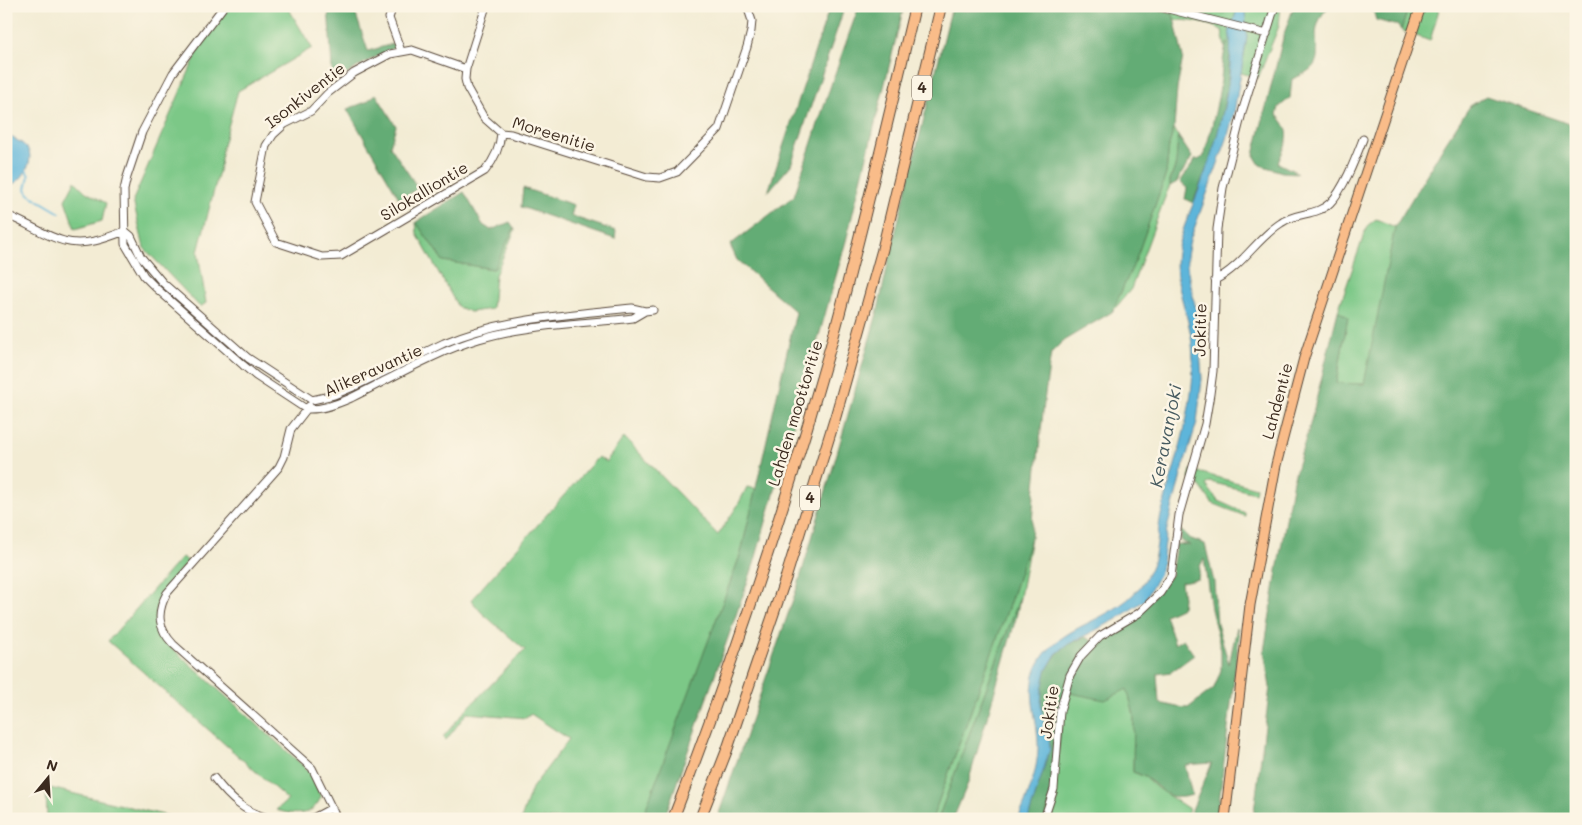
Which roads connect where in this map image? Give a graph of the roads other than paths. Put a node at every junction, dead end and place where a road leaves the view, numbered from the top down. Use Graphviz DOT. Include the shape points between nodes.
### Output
graph roads {
  1 [pos="224,6"];
  2 [pos="393,6"];
  3 [pos="486,6"];
  4 [pos="747,6"];
  5 [pos="916,6"];
  6 [pos="942,6"];
  7 [pos="1156,6"];
  8 [pos="1275,6"];
  9 [pos="1420,6"];
  10 [pos="1267,34"];
  11 [pos="401,51"];
  12 [pos="466,69"];
  13 [pos="501,133"];
  14 [pos="1363,138"];
  15 [pos="6,215"];
  16 [pos="125,231"];
  17 [pos="341,256"];
  18 [pos="1214,280"];
  19 [pos="312,400"];
  20 [pos="306,409"];
  21 [pos="214,778"];
  22 [pos="332,808"];
  23 [pos="272,819"];
  24 [pos="307,819"];
  25 [pos="337,819"];
  26 [pos="673,819"];
  27 [pos="700,819"];
  28 [pos="1044,819"];
  29 [pos="1225,819"];
  1 -- 16 [label="street, Alikeravantie" via="173,73 142,132 124,190"];
  2 -- 11 [label="street" via="389,18"];
  3 -- 12 [label="street, Moreenitie"];
  4 -- 13 [label="street, Moreenitie" via="752,21 751,31 719,129 677,172 660,178 634,173"];
  5 -- 26 [label="highway, Lahden moottoritie / 4" via="858,244 815,398 764,566"];
  6 -- 27 [label="highway, 4" via="879,260 836,415 786,577"];
  7 -- 10 [label="street"];
  8 -- 10 [label="street, Jokitie"];
  9 -- 29 [label="main road, Lahdentie" via="1304,358 1276,465 1250,605"];
  10 -- 18 [label="street, Jokitie" via="1243,108 1223,188 1216,230"];
  11 -- 12 [label="street" via="412,50"];
  11 -- 17 [label="street, Isonkiventie" via="354,73 311,111 285,124 266,146 255,202 276,242 322,258"];
  12 -- 13 [label="street, Moreenitie" via="467,88 484,118"];
  13 -- 17 [label="street, Silokalliontie" via="494,160 485,172"];
  14 -- 18 [label="street" via="1329,204 1282,222 1227,274"];
  15 -- 16 [label="street" via="73,243 91,242"];
  16 -- 19 [label="street, Alikeravantie" via="162,282 248,358"];
  16 -- 20 [label="street, Alikeravantie" via="128,250 144,276 156,288 256,376"];
  18 -- 28 [label="street, Jokitie" via="1210,394 1205,424 1179,515 1171,576 1160,594 1139,613 1100,636 1081,656 1070,676 1060,711 1054,789"];
  19 -- 20 [label="street"];
  19 -- 20 [label="street, Alikeravantie" via="334,395 452,340 494,326 632,308 649,311 633,318 536,327 479,339 337,404 316,410"];
  20 -- 22 [label="street" via="291,429 279,467 167,594 162,602 160,620 162,629 173,644 312,768"];
  21 -- 23 [label="street" via="226,795 244,808"];
  22 -- 24 [label="street"];
  22 -- 25 [label="street"];
}
